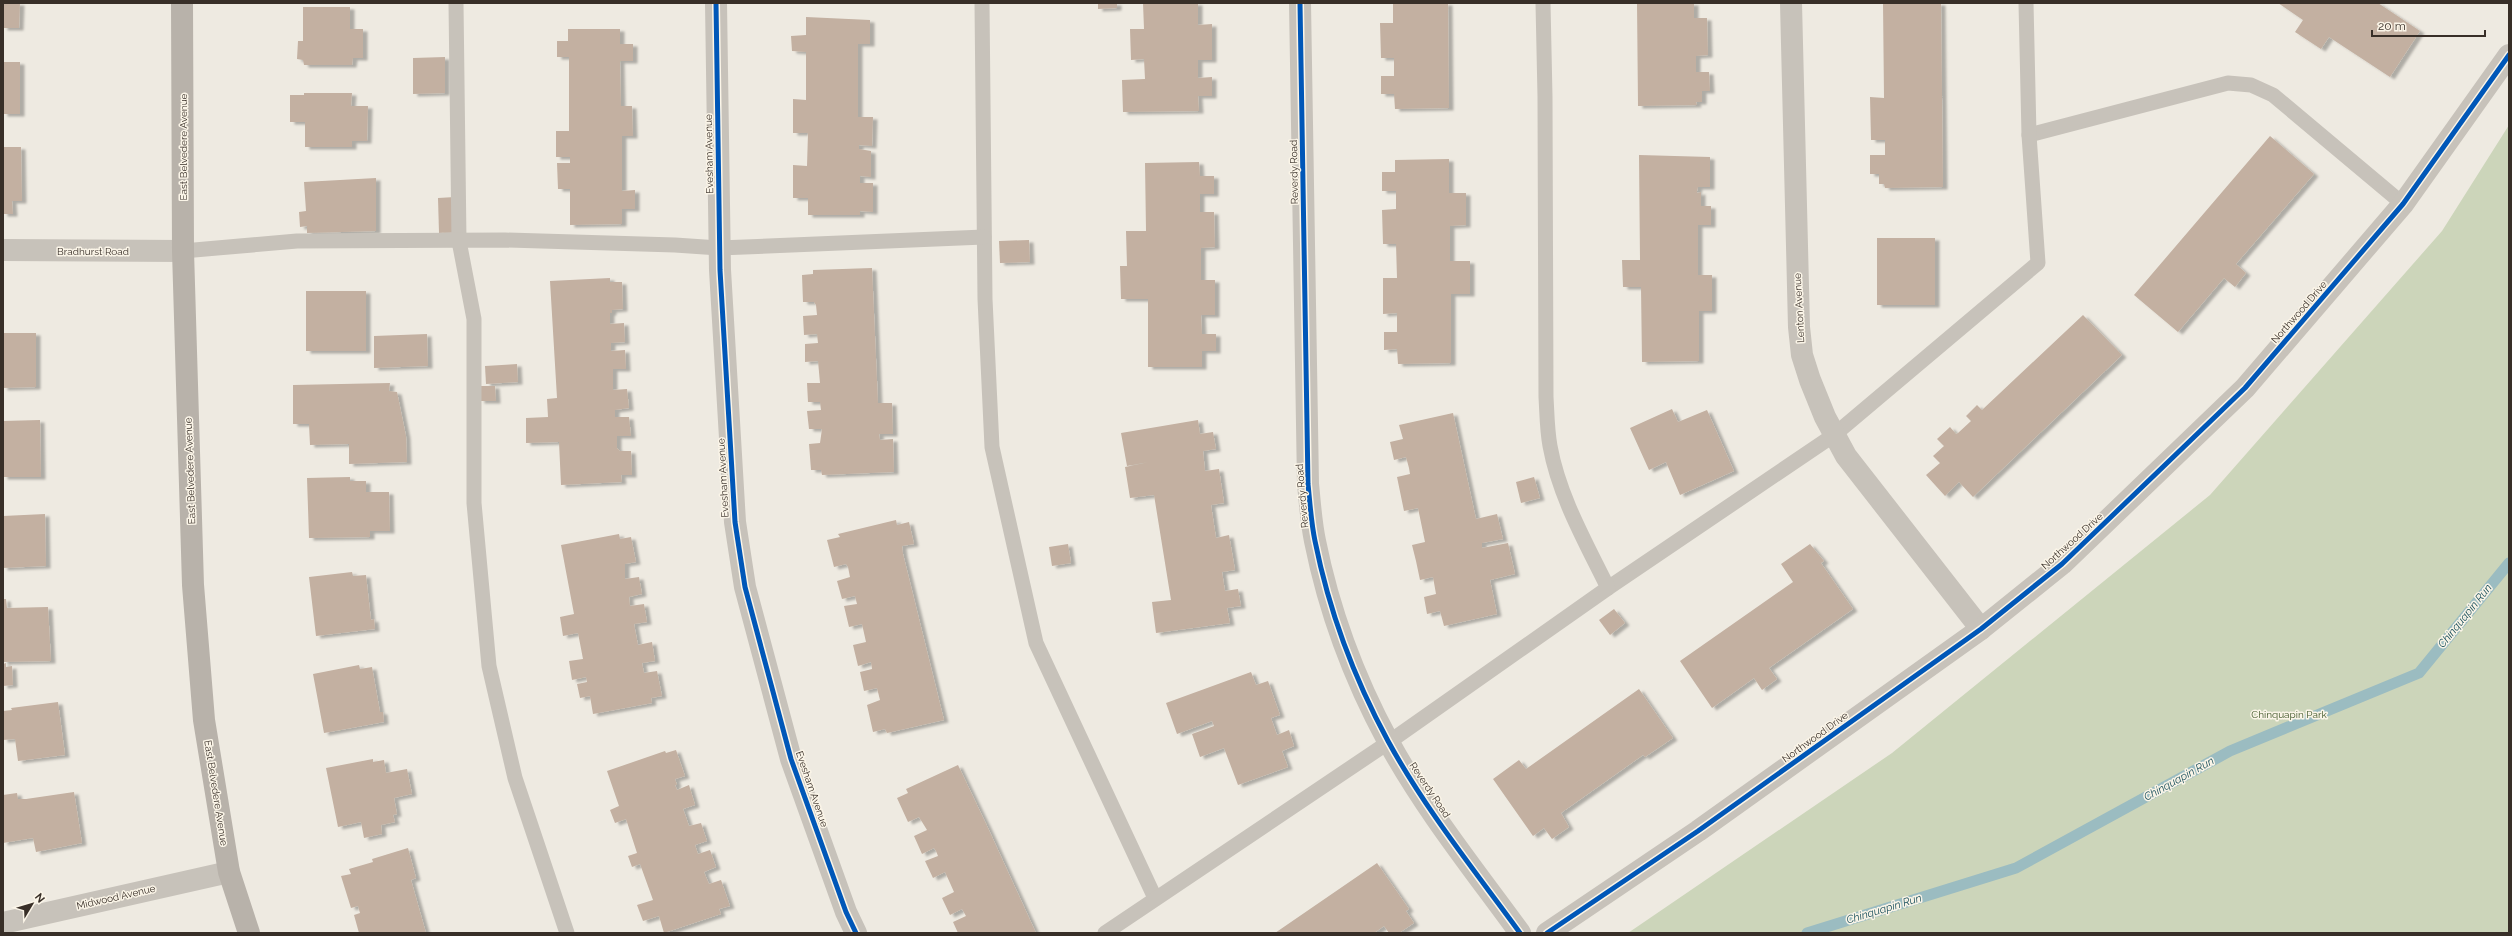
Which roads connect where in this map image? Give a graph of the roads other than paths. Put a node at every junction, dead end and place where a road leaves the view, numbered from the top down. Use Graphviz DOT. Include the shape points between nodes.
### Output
graph roads {
  1 [pos="182,3"];
  2 [pos="456,3"];
  3 [pos="716,3"];
  4 [pos="982,3"];
  5 [pos="1300,3"];
  6 [pos="1543,3"];
  7 [pos="1791,3"];
  8 [pos="2026,3"];
  9 [pos="2509,55"];
  10 [pos="2030,134"];
  11 [pos="2403,204"];
  12 [pos="984,237"];
  13 [pos="459,241"];
  14 [pos="719,248"];
  15 [pos="3,250"];
  16 [pos="183,252"];
  17 [pos="1834,435"];
  18 [pos="1608,588"];
  19 [pos="1981,629"];
  20 [pos="1389,742"];
  21 [pos="229,872"];
  22 [pos="1155,898"];
  23 [pos="3,923"];
  24 [pos="249,933"];
  25 [pos="567,933"];
  26 [pos="856,933"];
  27 [pos="1105,933"];
  28 [pos="1520,933"];
  29 [pos="1547,933"];
  1 -- 16 [label="main road, East Belvedere Avenue"];
  2 -- 13 [label="lane"];
  3 -- 14 [label="street, Evesham Avenue"];
  4 -- 12 [label="lane"];
  5 -- 20 [label="street, Reverdy Road" via="1308,484 1314,539 1328,598 1344,647"];
  6 -- 18 [label="lane" via="1546,97 1546,397 1550,446 1561,484 1579,530"];
  7 -- 17 [label="street, Lenton Avenue" via="1799,327 1802,354 1810,380"];
  8 -- 10 [label="lane"];
  9 -- 11 [label="street, Northwood Drive"];
  10 -- 11 [label="lane" via="2228,83 2251,85 2273,95"];
  10 -- 17 [label="lane" via="2038,263"];
  11 -- 19 [label="street, Northwood Drive" via="2244,388 2062,564"];
  12 -- 14 [label="lane"];
  12 -- 22 [label="lane" via="992,447 1036,643"];
  13 -- 14 [label="lane"];
  13 -- 16 [label="lane" via="297,241"];
  13 -- 25 [label="lane" via="474,319 474,503 488,666 515,778"];
  14 -- 26 [label="street, Evesham Avenue" via="734,522 745,587 792,759 846,912"];
  15 -- 16 [label="street, Bradhurst Road"];
  16 -- 21 [label="main road, East Belvedere Avenue" via="193,585 204,720"];
  17 -- 18 [label="lane"];
  17 -- 19 [label="street, Lenton Avenue" via="1846,456"];
  18 -- 20 [label="lane"];
  19 -- 29 [label="street, Northwood Drive" via="1698,831"];
  20 -- 22 [label="lane"];
  20 -- 28 [label="street, Reverdy Road" via="1420,794"];
  21 -- 23 [label="street, Midwood Avenue"];
  21 -- 24 [label="main road, East Belvedere Avenue"];
  22 -- 27 [label="lane"];
}
